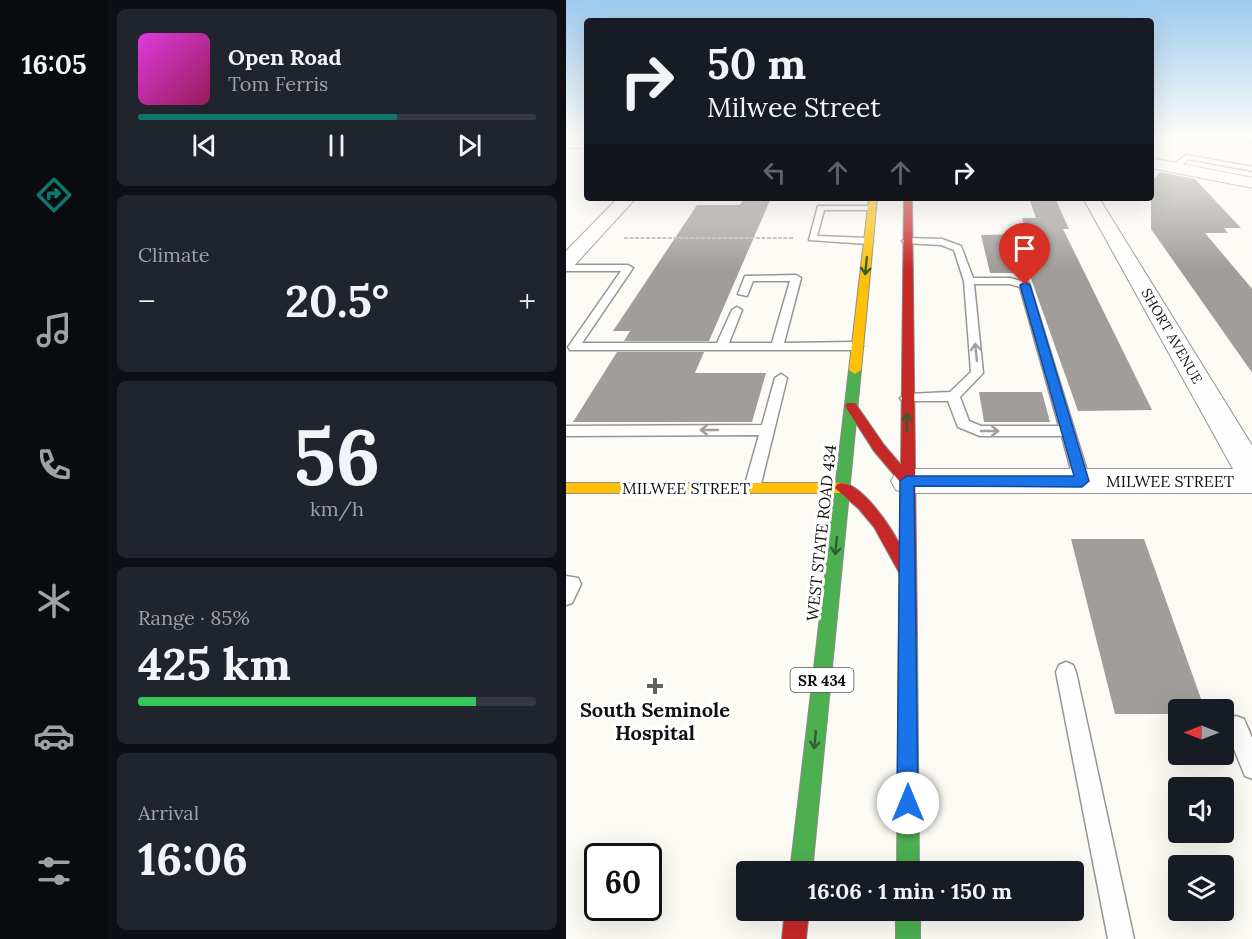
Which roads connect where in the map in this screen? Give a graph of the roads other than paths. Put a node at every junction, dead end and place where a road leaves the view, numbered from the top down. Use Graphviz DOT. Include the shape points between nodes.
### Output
graph roads {
  1 [pos="625,201"];
  2 [pos="908,201"];
  3 [pos="1093,201"];
  4 [pos="872,203"];
  5 [pos="868,241"];
  6 [pos="907,241"];
  7 [pos="566,263"];
  8 [pos="566,268"];
  9 [pos="969,281"];
  10 [pos="743,294"];
  11 [pos="737,310"];
  12 [pos="722,346"];
  13 [pos="777,346"];
  14 [pos="857,346"];
  15 [pos="781,378"];
  16 [pos="953,396"];
  17 [pos="907,398"];
  18 [pos="851,406"];
  19 [pos="767,430"];
  20 [pos="566,431"];
  21 [pos="1068,431"];
  22 [pos="1253,475"];
  23 [pos="907,481"];
  24 [pos="1082,481"];
  25 [pos="1253,481"];
  26 [pos="566,488"];
  27 [pos="752,488"];
  28 [pos="842,488"];
  29 [pos="907,574"];
  30 [pos="566,584"];
  31 [pos="566,597"];
  32 [pos="1066,672"];
  33 [pos="1236,727"];
  34 [pos="1253,768"];
  35 [pos="802,861"];
  36 [pos="908,861"];
  37 [pos="796,921"];
  38 [pos="908,921"];
  39 [pos="794,939"];
  40 [pos="908,939"];
  41 [pos="1121,939"];
  1 -- 7 [label="street"];
  2 -- 6 [label="main road"];
  3 -- 22 [label="street, SHORT AVENUE"];
  4 -- 5 [label="main road, WEST STATE ROAD 434 / SR 434"];
  4 -- 5 [label="lane" via="821,208 812,238"];
  5 -- 14 [label="main road, WEST STATE ROAD 434 / SR 434, one-way"];
  6 -- 9 [label="lane" via="942,242 959,248"];
  6 -- 17 [label="main road"];
  8 -- 12 [label="lane" via="628,268 574,346"];
  16 -- 9 [label="lane, one-way" via="977,373"];
  9 -- 21 [label="lane" via="1025,285"];
  10 -- 13 [label="lane" via="749,278 796,278"];
  11 -- 12 [label="lane"];
  12 -- 13 [label="lane"];
  13 -- 14 [label="lane"];
  14 -- 18 [label="main road, WEST STATE ROAD 434 / SR 434"];
  15 -- 19 [label="lane"];
  16 -- 17 [label="lane"];
  16 -- 21 [label="lane, one-way" via="963,424 980,431"];
  23 -- 17 [label="main road, one-way"];
  18 -- 23 [label="main road"];
  18 -- 28 [label="main road, WEST STATE ROAD 434 / SR 434"];
  19 -- 20 [label="lane, one-way"];
  19 -- 27 [label="lane"];
  21 -- 24 [label="lane"];
  23 -- 24 [label="street, MILWEE STREET"];
  23 -- 29 [label="main road"];
  24 -- 25 [label="street, MILWEE STREET"];
  26 -- 27 [label="main road, MILWEE STREET"];
  27 -- 28 [label="main road, MILWEE STREET"];
  28 -- 29 [label="main road" via="880,518"];
  28 -- 35 [label="main road, WEST STATE ROAD 434 / SR 434, one-way"];
  29 -- 36 [label="main road"];
  30 -- 31 [label="lane" via="572,584"];
  32 -- 41 [label="lane"];
  33 -- 34 [label="lane"];
  37 -- 39 [label="main road"];
  38 -- 40 [label="main road"];
}
